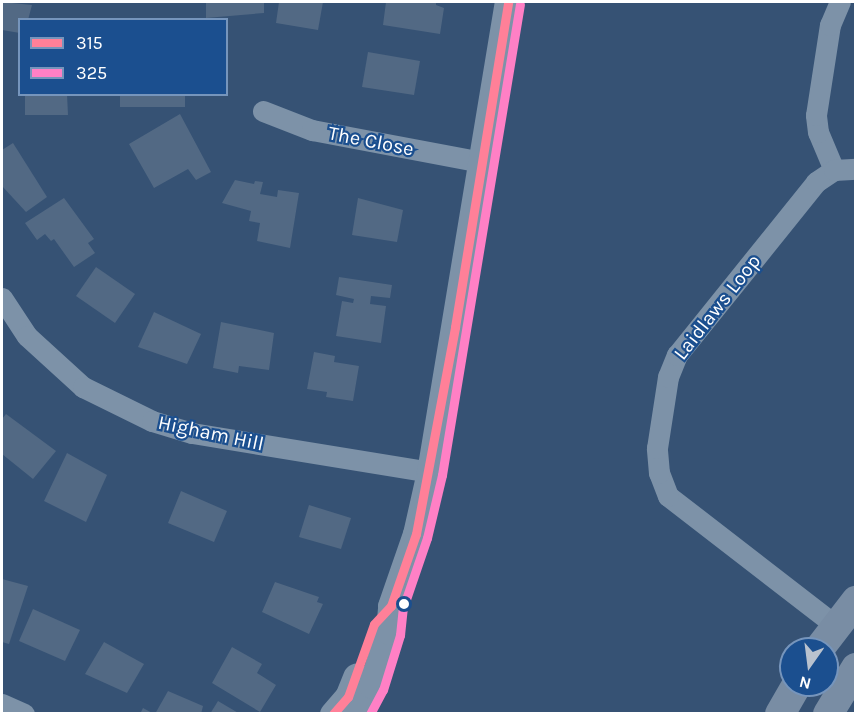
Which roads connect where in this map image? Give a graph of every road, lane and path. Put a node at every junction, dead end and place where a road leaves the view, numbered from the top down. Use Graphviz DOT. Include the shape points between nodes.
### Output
graph roads {
  1 [pos="508,2"];
  2 [pos="840,2"];
  3 [pos="263,111"];
  4 [pos="482,162"];
  5 [pos="855,169"];
  6 [pos="834,170"];
  7 [pos="2,298"];
  8 [pos="430,472"];
  9 [pos="855,602"];
  10 [pos="827,637"];
  11 [pos="855,668"];
  12 [pos="790,697"];
  13 [pos="2,704"];
  14 [pos="354,709"];
  15 [pos="24,714"];
  16 [pos="780,714"];
  17 [pos="828,714"];
  1 -- 4 [label="street"];
  2 -- 6 [label="street" via="830,25 816,115 818,132"];
  3 -- 4 [label="street, The Close" via="312,130"];
  4 -- 8 [label="street"];
  5 -- 6 [label="street"];
  6 -- 10 [label="street, Laidlaws Loop" via="816,182 677,355 668,376 657,448 659,473 668,495"];
  7 -- 8 [label="street, Higham Hill" via="27,336 83,387 152,421 192,433"];
  8 -- 14 [label="street" via="416,534 391,606 374,624"];
  9 -- 10 [label="main road"];
  11 -- 17 [label="main road"];
  12 -- 16 [label="main road"];
  13 -- 15 [label="street"];
}
